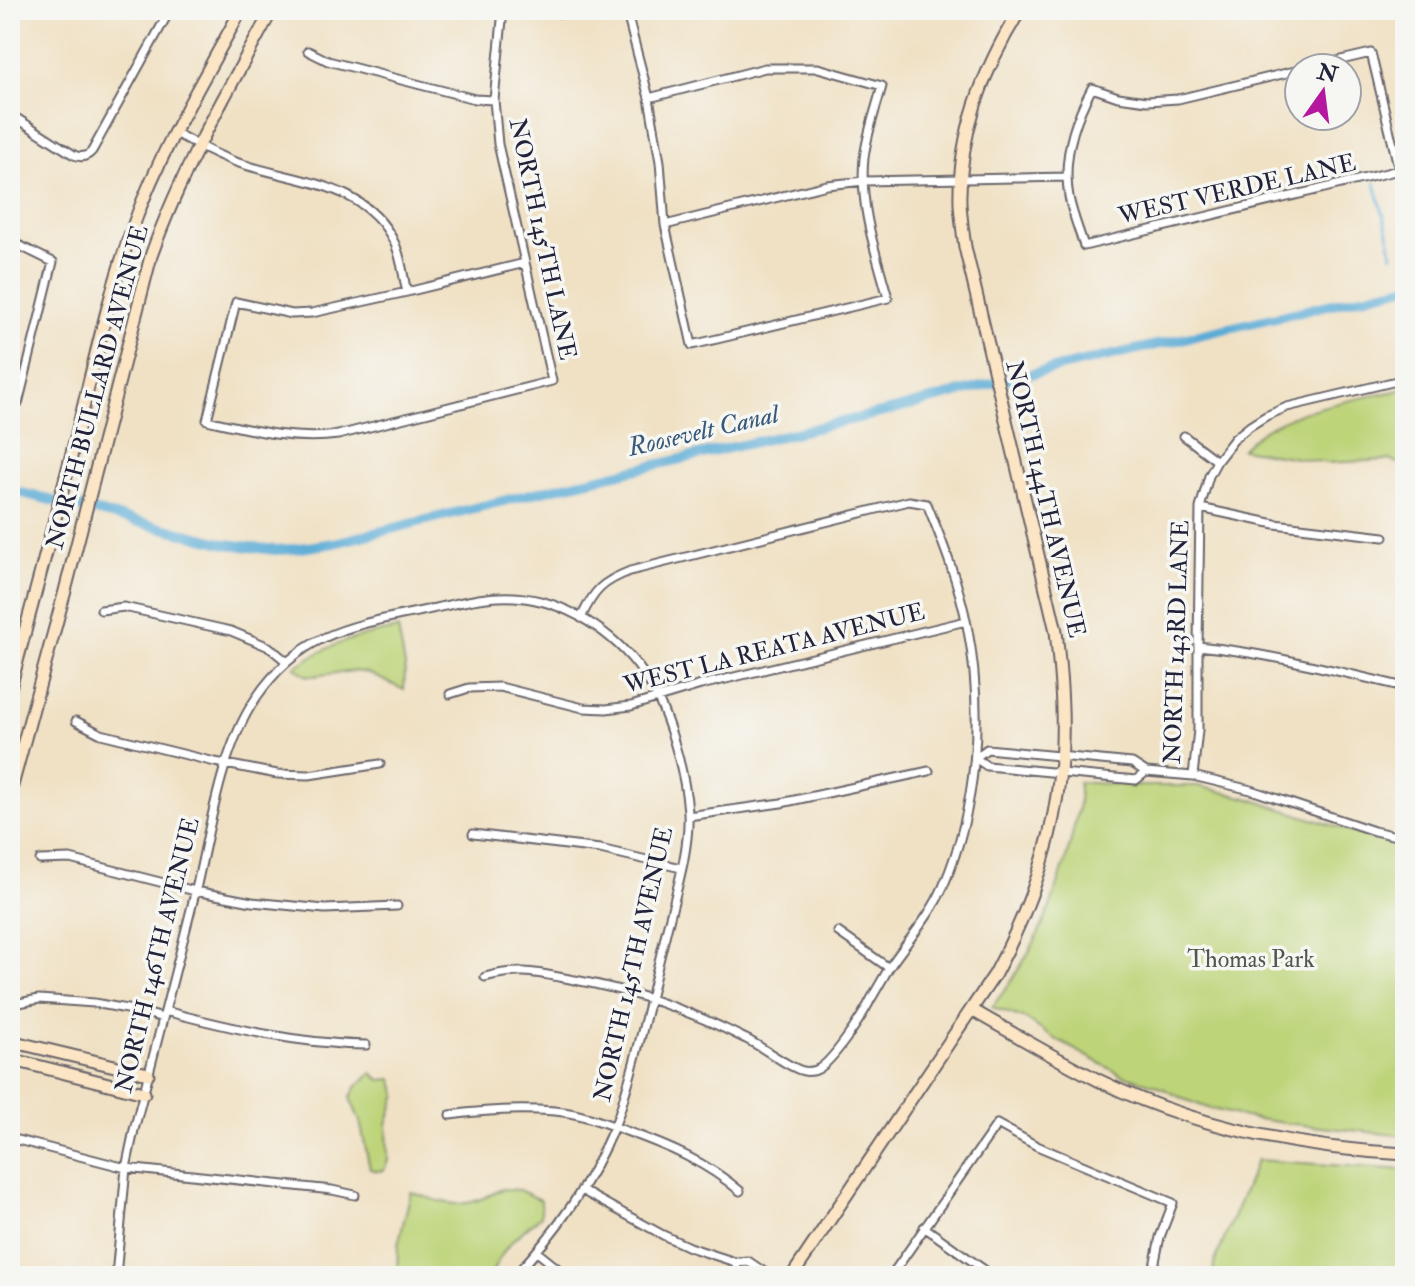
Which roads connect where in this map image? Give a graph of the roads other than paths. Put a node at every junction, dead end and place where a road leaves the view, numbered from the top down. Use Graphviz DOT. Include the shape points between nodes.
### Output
graph roads {
  1 [pos="170,10"];
  2 [pos="241,10"];
  3 [pos="272,10"];
  4 [pos="503,10"];
  5 [pos="548,10"];
  6 [pos="591,10"];
  7 [pos="626,10"];
  8 [pos="1020,10"];
  9 [pos="308,51"];
  10 [pos="1363,55"];
  11 [pos="1283,74"];
  12 [pos="649,98"];
  13 [pos="494,100"];
  14 [pos="10,114"];
  15 [pos="175,133"];
  16 [pos="198,145"];
  17 [pos="1067,177"];
  18 [pos="961,179"];
  19 [pos="864,181"];
  20 [pos="665,225"];
  21 [pos="10,241"];
  22 [pos="525,263"];
  23 [pos="407,292"];
  24 [pos="1405,379"];
  25 [pos="14,403"];
  26 [pos="1184,436"];
  27 [pos="1217,461"];
  28 [pos="1200,508"];
  29 [pos="1384,537"];
  30 [pos="101,610"];
  31 [pos="581,618"];
  32 [pos="966,621"];
  33 [pos="1198,646"];
  34 [pos="286,661"];
  35 [pos="1405,687"];
  36 [pos="10,688"];
  37 [pos="450,694"];
  38 [pos="658,698"];
  39 [pos="76,721"];
  40 [pos="1061,757"];
  41 [pos="975,758"];
  42 [pos="226,764"];
  43 [pos="380,764"];
  44 [pos="929,771"];
  45 [pos="1060,772"];
  46 [pos="1146,772"];
  47 [pos="1193,776"];
  48 [pos="10,793"];
  49 [pos="688,816"];
  50 [pos="473,834"];
  51 [pos="1405,838"];
  52 [pos="40,860"];
  53 [pos="681,868"];
  54 [pos="195,891"];
  55 [pos="397,906"];
  56 [pos="838,932"];
  57 [pos="889,968"];
  58 [pos="485,977"];
  59 [pos="650,998"];
  60 [pos="14,1004"];
  61 [pos="972,1010"];
  62 [pos="164,1014"];
  63 [pos="10,1041"];
  64 [pos="366,1045"];
  65 [pos="10,1059"];
  66 [pos="148,1074"];
  67 [pos="144,1093"];
  68 [pos="450,1115"];
  69 [pos="615,1126"];
  70 [pos="10,1138"];
  71 [pos="1405,1154"];
  72 [pos="126,1168"];
  73 [pos="581,1190"];
  74 [pos="740,1191"];
  75 [pos="355,1195"];
  76 [pos="924,1227"];
  77 [pos="537,1252"];
  78 [pos="735,1262"];
  79 [pos="116,1276"];
  80 [pos="514,1276"];
  81 [pos="567,1276"];
  82 [pos="743,1276"];
  83 [pos="770,1276"];
  84 [pos="792,1276"];
  85 [pos="891,1276"];
  86 [pos="993,1276"];
  87 [pos="1152,1276"];
  1 -- 14 [label="street" via="87,156 71,153"];
  2 -- 15 [label="main road, NORTH BULLARD AVENUE"];
  3 -- 16 [label="main road, NORTH BULLARD AVENUE"];
  4 -- 13 [label="street, NORTH 145TH LANE"];
  5 -- 6 [label="street"];
  7 -- 12 [label="street"];
  8 -- 18 [label="main road, NORTH 144TH AVENUE" via="981,85"];
  9 -- 13 [label="street" via="328,61"];
  10 -- 17 [label="street, WEST VERDE LANE" via="1371,53 1399,170 1084,246"];
  11 -- 17 [label="street" via="1178,99 1147,101 1092,88 1075,127"];
  12 -- 19 [label="street" via="765,68 818,68 882,86 864,158"];
  12 -- 20 [label="street"];
  13 -- 22 [label="street, NORTH 145TH LANE" via="498,144"];
  15 -- 16 [label="street"];
  15 -- 36 [label="main road, NORTH BULLARD AVENUE" via="148,188 110,300"];
  16 -- 23 [label="street" via="241,164 332,188 364,205 395,243"];
  16 -- 48 [label="main road, NORTH BULLARD AVENUE" via="169,207 141,290"];
  17 -- 18 [label="street"];
  18 -- 19 [label="street"];
  18 -- 40 [label="main road, NORTH 144TH AVENUE" via="965,247 1056,631"];
  19 -- 20 [label="street" via="791,192"];
  19 -- 20 [label="street" via="888,298 692,345"];
  21 -- 25 [label="street" via="53,262"];
  22 -- 23 [label="street"];
  22 -- 23 [label="street, NORTH 145TH LANE" via="552,381 326,437 286,436 207,420 236,302 312,313"];
  24 -- 27 [label="street" via="1266,416 1235,438"];
  26 -- 27 [label="street"];
  27 -- 28 [label="street, NORTH 143RD LANE"];
  28 -- 29 [label="street" via="1275,524"];
  28 -- 33 [label="street, NORTH 143RD LANE"];
  30 -- 34 [label="street" via="124,607 231,631 269,647"];
  31 -- 32 [label="street" via="607,580 630,571 909,501 927,504"];
  31 -- 34 [label="street, NORTH 145TH AVENUE" via="549,603 485,598 339,630"];
  31 -- 38 [label="street, NORTH 145TH AVENUE" via="619,644"];
  32 -- 38 [label="street, WEST LA REATA AVENUE"];
  32 -- 41 [label="street" via="974,680"];
  33 -- 35 [label="street"];
  33 -- 47 [label="street, NORTH 143RD LANE"];
  34 -- 42 [label="street, NORTH 146TH AVENUE" via="256,697"];
  37 -- 38 [label="street, WEST LA REATA AVENUE" via="500,687 606,709"];
  38 -- 49 [label="street, NORTH 145TH AVENUE" via="684,777"];
  39 -- 42 [label="street" via="101,734"];
  40 -- 41 [label="street" via="987,749"];
  40 -- 45 [label="main road, NORTH 144TH AVENUE"];
  40 -- 46 [label="street" via="1132,763"];
  41 -- 45 [label="street" via="987,766"];
  41 -- 57 [label="street" via="963,827 943,888"];
  42 -- 43 [label="street" via="309,775"];
  42 -- 54 [label="street, NORTH 146TH AVENUE"];
  44 -- 49 [label="street" via="781,803"];
  45 -- 46 [label="street" via="1136,780"];
  45 -- 61 [label="main road, NORTH 144TH AVENUE" via="1034,889 1010,947"];
  46 -- 47 [label="street"];
  47 -- 51 [label="street"];
  49 -- 53 [label="street, NORTH 145TH AVENUE"];
  50 -- 53 [label="street" via="600,849"];
  52 -- 54 [label="street" via="70,859"];
  53 -- 59 [label="street, NORTH 145TH AVENUE"];
  54 -- 55 [label="street" via="290,907"];
  54 -- 62 [label="street, NORTH 146TH AVENUE"];
  56 -- 57 [label="street"];
  57 -- 59 [label="street" via="852,1029 815,1071 801,1072 709,1020"];
  58 -- 59 [label="street" via="529,971"];
  59 -- 69 [label="street, NORTH 145TH AVENUE"];
  60 -- 62 [label="street" via="39,999"];
  61 -- 71 [label="main road" via="1102,1082 1203,1120 1310,1145"];
  61 -- 84 [label="main road, NORTH 144TH AVENUE"];
  62 -- 64 [label="street" via="279,1036"];
  62 -- 66 [label="street, NORTH 146TH AVENUE"];
  63 -- 66 [label="main road"];
  65 -- 67 [label="main road"];
  66 -- 67 [label="street, NORTH 146TH AVENUE"];
  67 -- 72 [label="street, NORTH 146TH AVENUE"];
  68 -- 69 [label="street" via="558,1111"];
  69 -- 73 [label="street, NORTH 145TH AVENUE"];
  69 -- 74 [label="street" via="671,1147"];
  70 -- 72 [label="street"];
  72 -- 75 [label="street"];
  72 -- 79 [label="street, NORTH 146TH AVENUE"];
  73 -- 77 [label="street, NORTH 145TH AVENUE"];
  73 -- 78 [label="street" via="663,1235"];
  76 -- 85 [label="street"];
  76 -- 86 [label="street"];
  76 -- 87 [label="street" via="997,1124 1173,1203"];
  77 -- 80 [label="street, NORTH 145TH AVENUE"];
  77 -- 81 [label="street"];
  78 -- 82 [label="street"];
  78 -- 83 [label="street" via="748,1261"];
}
